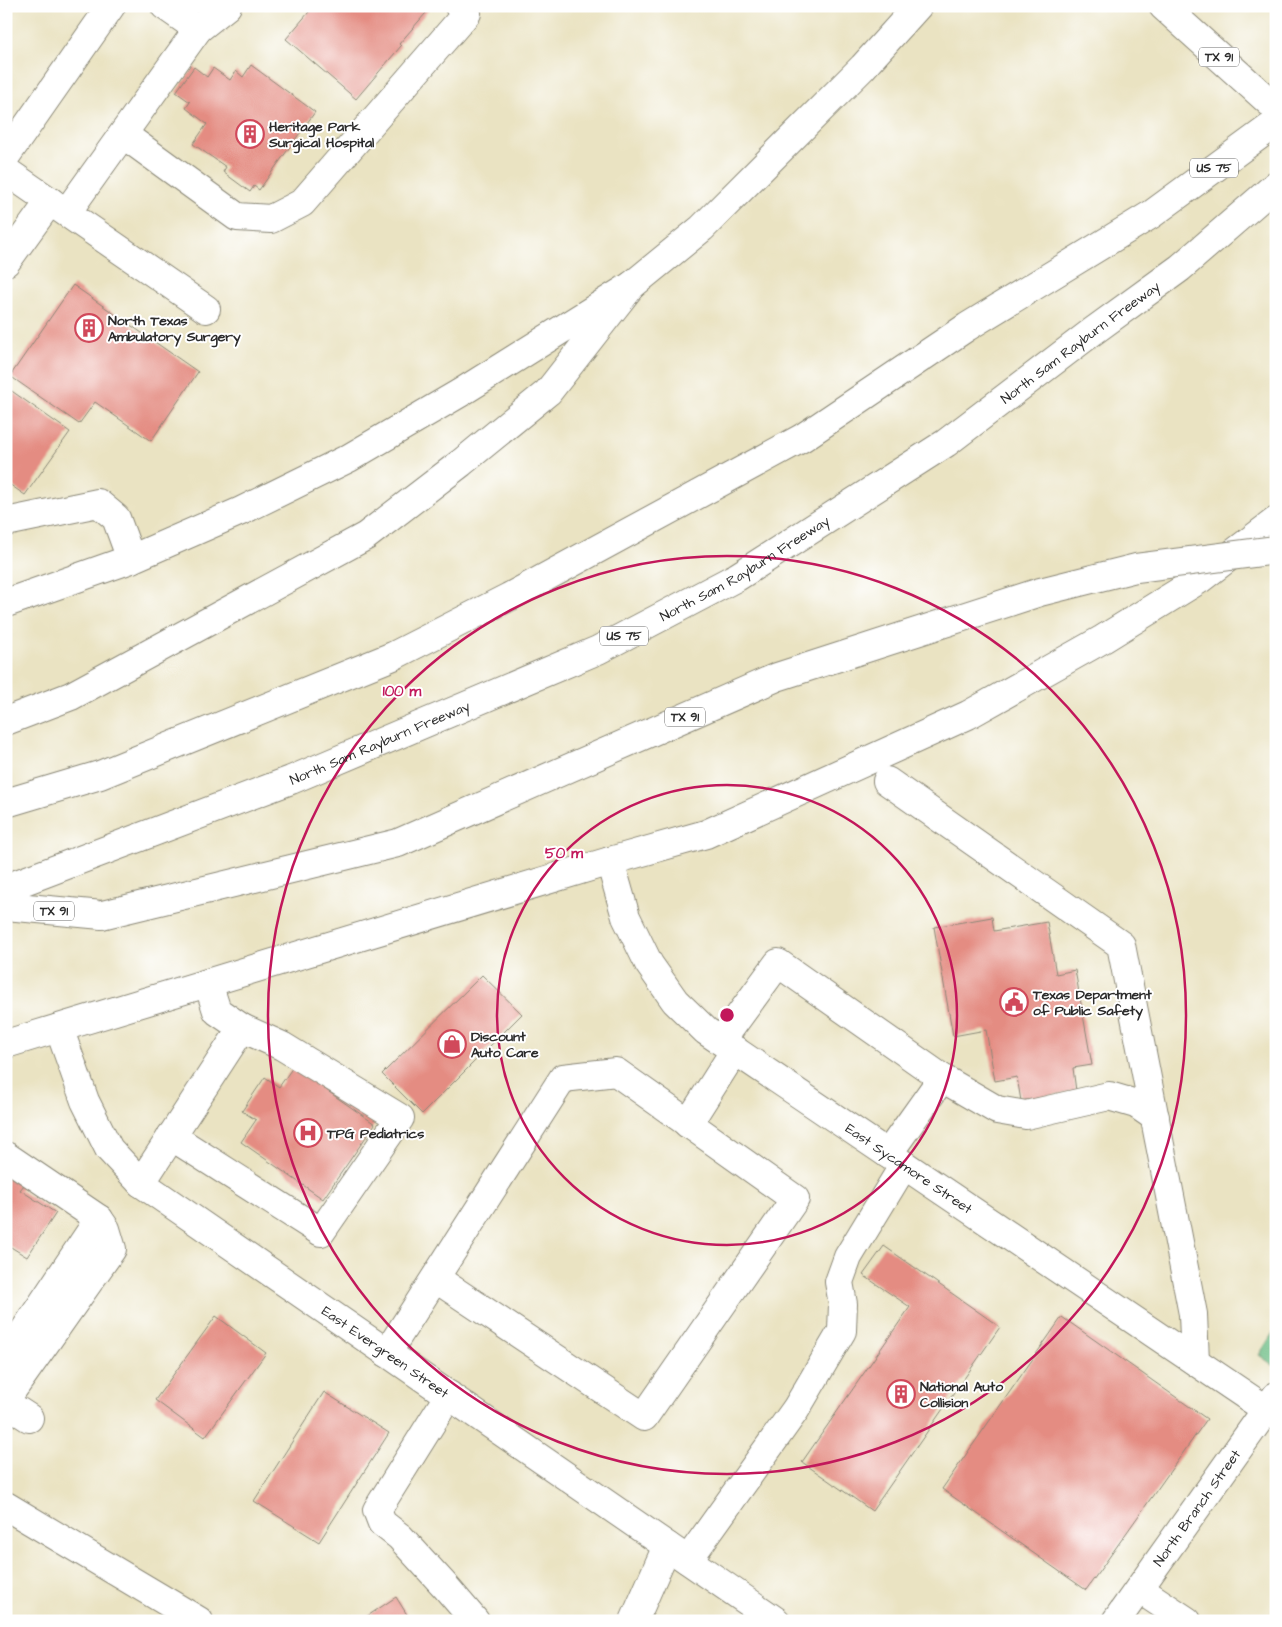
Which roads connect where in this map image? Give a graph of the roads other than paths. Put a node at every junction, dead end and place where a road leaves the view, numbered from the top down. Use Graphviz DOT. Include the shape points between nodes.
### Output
graph roads {
  1 [pos="111,6"];
  2 [pos="165,6"];
  3 [pos="227,6"];
  4 [pos="459,6"];
  5 [pos="918,6"];
  6 [pos="1163,6"];
  7 [pos="198,29"];
  8 [pos="1276,108"];
  9 [pos="1276,122"];
  10 [pos="124,135"];
  11 [pos="6,156"];
  12 [pos="6,171"];
  13 [pos="1276,185"];
  14 [pos="59,206"];
  15 [pos="6,262"];
  16 [pos="631,286"];
  17 [pos="206,309"];
  18 [pos="1276,521"];
  19 [pos="6,522"];
  20 [pos="1276,550"];
  21 [pos="131,559"];
  22 [pos="6,603"];
  23 [pos="6,721"];
  24 [pos="887,781"];
  25 [pos="6,803"];
  26 [pos="610,861"];
  27 [pos="6,888"];
  28 [pos="6,906"];
  29 [pos="208,983"];
  30 [pos="59,1028"];
  31 [pos="242,1028"];
  32 [pos="6,1044"];
  33 [pos="728,1046"];
  34 [pos="942,1078"];
  35 [pos="1154,1117"];
  36 [pos="688,1124"];
  37 [pos="171,1136"];
  38 [pos="6,1156"];
  39 [pos="896,1160"];
  40 [pos="141,1183"];
  41 [pos="99,1219"];
  42 [pos="435,1278"];
  43 [pos="16,1325"];
  44 [pos="387,1353"];
  45 [pos="6,1358"];
  46 [pos="1195,1361"];
  47 [pos="449,1395"];
  48 [pos="6,1401"];
  49 [pos="1272,1407"];
  50 [pos="28,1418"];
  51 [pos="6,1506"];
  52 [pos="678,1553"];
  53 [pos="1139,1588"];
  54 [pos="199,1621"];
  55 [pos="475,1621"];
  56 [pos="634,1621"];
  57 [pos="776,1621"];
  58 [pos="1116,1621"];
  59 [pos="1187,1621"];
  1 -- 11 [label="main road"];
  2 -- 7 [label="main road"];
  3 -- 7 [label="main road"];
  4 -- 10 [label="main road" via="467,13 302,203 271,219 237,217"];
  5 -- 16 [label="main road" via="863,67 702,228"];
  6 -- 8 [label="main road, TX 91"];
  7 -- 10 [label="main road"];
  9 -- 25 [label="main road, US 75" via="1152,214 967,327 802,438 509,597 393,656 100,775"];
  10 -- 14 [label="main road"];
  12 -- 14 [label="main road"];
  13 -- 27 [label="main road, North Sam Rayburn Freeway / US 75" via="1180,268 946,444 737,577 598,650 291,780"];
  14 -- 15 [label="main road"];
  14 -- 17 [label="main road"];
  16 -- 21 [label="main road" via="349,458"];
  16 -- 23 [label="main road" via="548,392 366,536 71,696"];
  18 -- 26 [label="main road" via="1200,579 1103,639 968,715 706,834"];
  19 -- 21 [label="main road" via="98,503 116,518"];
  20 -- 28 [label="main road, TX 91, bridge" via="1136,568 1040,592 777,677 398,843 102,915"];
  21 -- 22 [label="main road"];
  24 -- 35 [label="main road" via="1121,945"];
  26 -- 29 [label="main road"];
  26 -- 33 [label="main road, East Sycamore Street" via="626,916 650,964 675,1001 706,1031"];
  29 -- 30 [label="main road"];
  29 -- 31 [label="main road" via="217,1011"];
  30 -- 32 [label="main road"];
  30 -- 40 [label="main road, East Evergreen Street" via="85,1102 105,1141"];
  31 -- 37 [label="main road"];
  31 -- 37 [label="main road" via="282,1046 400,1118 321,1232"];
  33 -- 34 [label="main road" via="778,963"];
  33 -- 36 [label="main road"];
  33 -- 39 [label="main road, East Sycamore Street"];
  34 -- 35 [label="main road" via="997,1110 1026,1115 1109,1096 1136,1104"];
  34 -- 39 [label="main road"];
  35 -- 46 [label="main road" via="1193,1314"];
  36 -- 42 [label="main road" via="616,1072 563,1078"];
  36 -- 42 [label="main road" via="795,1199 644,1418"];
  37 -- 40 [label="main road"];
  38 -- 41 [label="main road"];
  39 -- 46 [label="main road, East Sycamore Street"];
  39 -- 52 [label="main road" via="839,1282 842,1331 796,1409"];
  40 -- 44 [label="main road, East Evergreen Street"];
  41 -- 43 [label="main road"];
  41 -- 48 [label="main road" via="112,1249"];
  42 -- 44 [label="main road"];
  43 -- 45 [label="main road"];
  44 -- 47 [label="main road, East Evergreen Street"];
  46 -- 49 [label="main road, East Sycamore Street"];
  47 -- 52 [label="main road, East Evergreen Street"];
  47 -- 55 [label="main road" via="376,1510 382,1523 400,1537"];
  48 -- 50 [label="main road"];
  49 -- 53 [label="main road, North Branch Street"];
  51 -- 54 [label="main road"];
  52 -- 56 [label="main road"];
  52 -- 57 [label="main road, East Evergreen Street"];
  53 -- 58 [label="main road, North Branch Street"];
  53 -- 59 [label="main road"];
}
